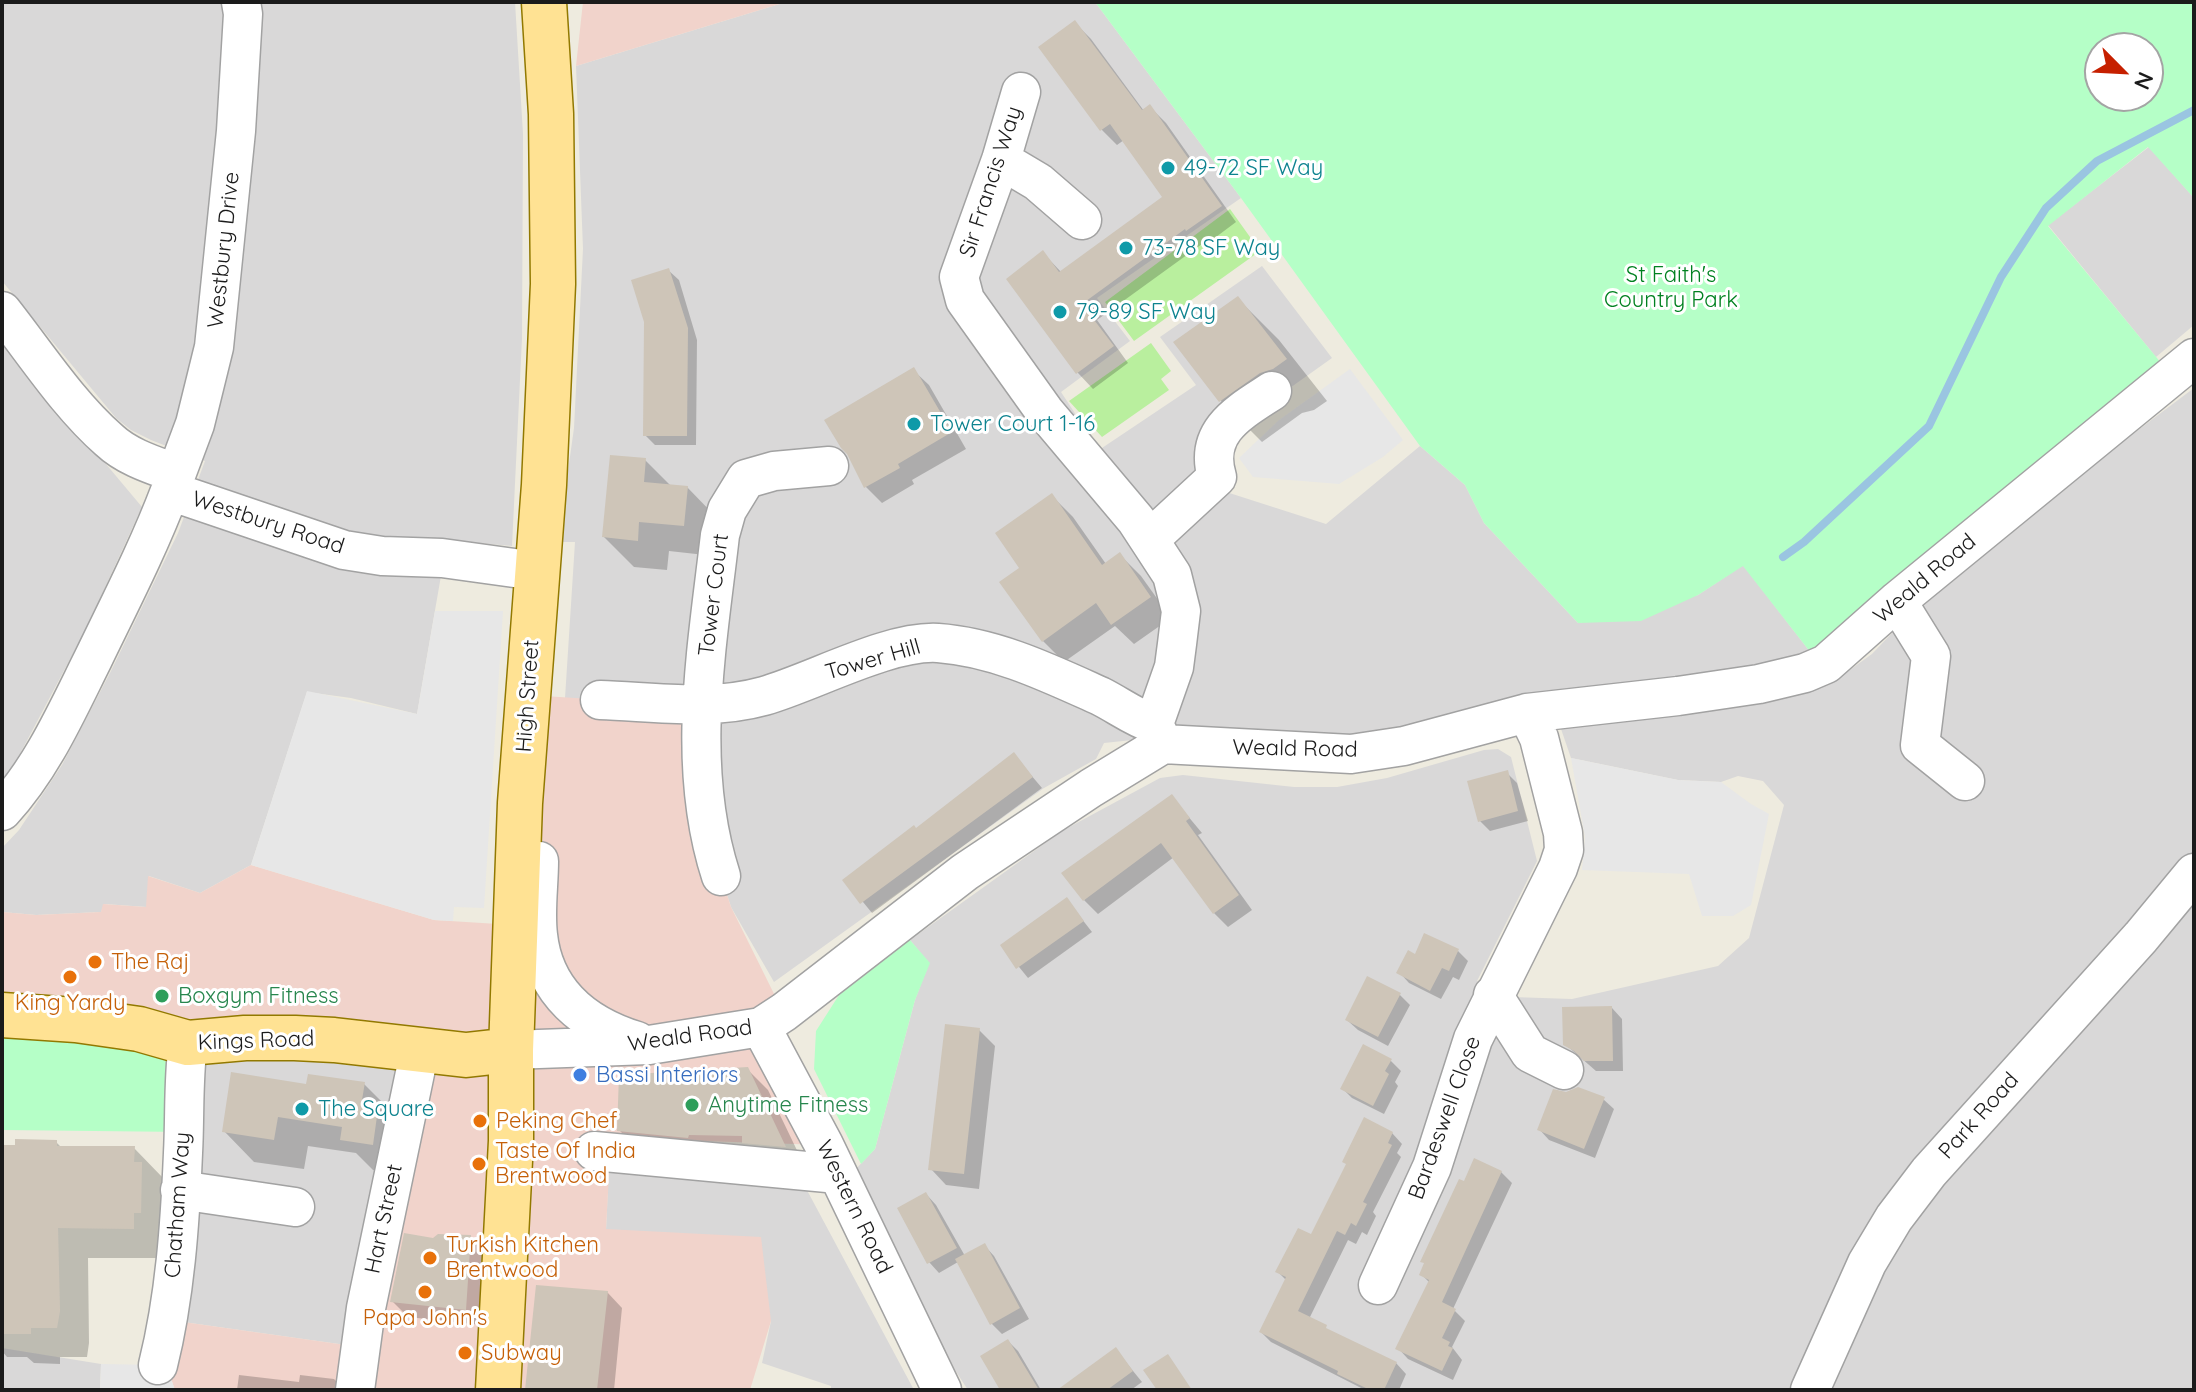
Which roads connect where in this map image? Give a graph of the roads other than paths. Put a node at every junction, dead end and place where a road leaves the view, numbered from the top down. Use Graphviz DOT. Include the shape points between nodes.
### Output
graph roads {
  1 [pos="241,2"];
  2 [pos="544,2"];
  3 [pos="1021,92"];
  4 [pos="1001,160"];
  5 [pos="1082,220"];
  6 [pos="2,311"];
  7 [pos="2194,358"];
  8 [pos="1272,391"];
  9 [pos="829,466"];
  10 [pos="173,482"];
  11 [pos="1150,539"];
  12 [pos="536,571"];
  13 [pos="1897,601"];
  14 [pos="600,700"];
  15 [pos="701,706"];
  16 [pos="1527,713"];
  17 [pos="1158,734"];
  18 [pos="1965,781"];
  19 [pos="520,803"];
  20 [pos="2,811"];
  21 [pos="2194,873"];
  22 [pos="721,876"];
  23 [pos="1493,995"];
  24 [pos="2,1015"];
  25 [pos="761,1027"];
  26 [pos="188,1043"];
  27 [pos="649,1045"];
  28 [pos="420,1049"];
  29 [pos="511,1050"];
  30 [pos="1564,1070"];
  31 [pos="594,1151"];
  32 [pos="838,1174"];
  33 [pos="180,1190"];
  34 [pos="295,1207"];
  35 [pos="1378,1285"];
  36 [pos="158,1365"];
  37 [pos="355,1390"];
  38 [pos="498,1390"];
  39 [pos="942,1390"];
  40 [pos="1810,1390"];
  1 -- 10 [label="street, Westbury Drive" via="236,131 214,347 195,424"];
  2 -- 12 [label="main road, High Street" via="553,284"];
  3 -- 4 [label="street, Sir Francis Way"];
  4 -- 5 [label="street" via="1038,182"];
  4 -- 11 [label="street, Sir Francis Way" via="959,277 965,300 1045,412"];
  6 -- 10 [label="street" via="110,442"];
  7 -- 13 [label="street, Weald Road"];
  8 -- 11 [label="street" via="1224,424 1214,453 1217,477"];
  9 -- 15 [label="street, Tower Court" via="757,474 735,494 720,535"];
  10 -- 12 [label="street, Westbury Road" via="344,550"];
  10 -- 20 [label="street, Westbury Road" via="152,538 63,719"];
  11 -- 17 [label="street, Sir Francis Way" via="1172,575 1181,611"];
  12 -- 19 [label="main road, High Street"];
  13 -- 16 [label="street, Weald Road" via="1826,664 1805,673 1678,696"];
  13 -- 18 [label="street" via="1931,656 1920,745"];
  14 -- 15 [label="street, Tower Hill"];
  15 -- 17 [label="street, Tower Hill" via="763,696 898,649 935,642 1017,660"];
  15 -- 22 [label="street" via="701,762"];
  16 -- 17 [label="street, Weald Road" via="1404,746 1351,754"];
  16 -- 23 [label="street, Bardeswell Close" via="1539,738 1564,850"];
  17 -- 25 [label="street, Weald Road"];
  19 -- 27 [label="street" via="540,839 537,934 550,978 582,1016"];
  19 -- 29 [label="main road, High Street"];
  21 -- 40 [label="street, Park Road" via="1894,1218 1867,1263"];
  23 -- 30 [label="street, Bardeswell Close" via="1530,1053"];
  23 -- 35 [label="street, Bardeswell Close" via="1473,1039 1432,1167"];
  24 -- 26 [label="main road, Kings Road" via="139,1029"];
  25 -- 27 [label="street, Weald Road"];
  25 -- 32 [label="street, Western Road"];
  26 -- 28 [label="main road, Kings Road" via="295,1038"];
  26 -- 33 [label="street, Chatham Way"];
  27 -- 29 [label="street, Weald Road"];
  28 -- 29 [label="main road, Kings Road" via="466,1055"];
  28 -- 37 [label="street, Hart Street" via="366,1308"];
  29 -- 38 [label="main road, High Street"];
  31 -- 32 [label="street"];
  32 -- 39 [label="street, Western Road"];
  33 -- 34 [label="street"];
  33 -- 36 [label="street, Chatham Way" via="169,1320"];
}
